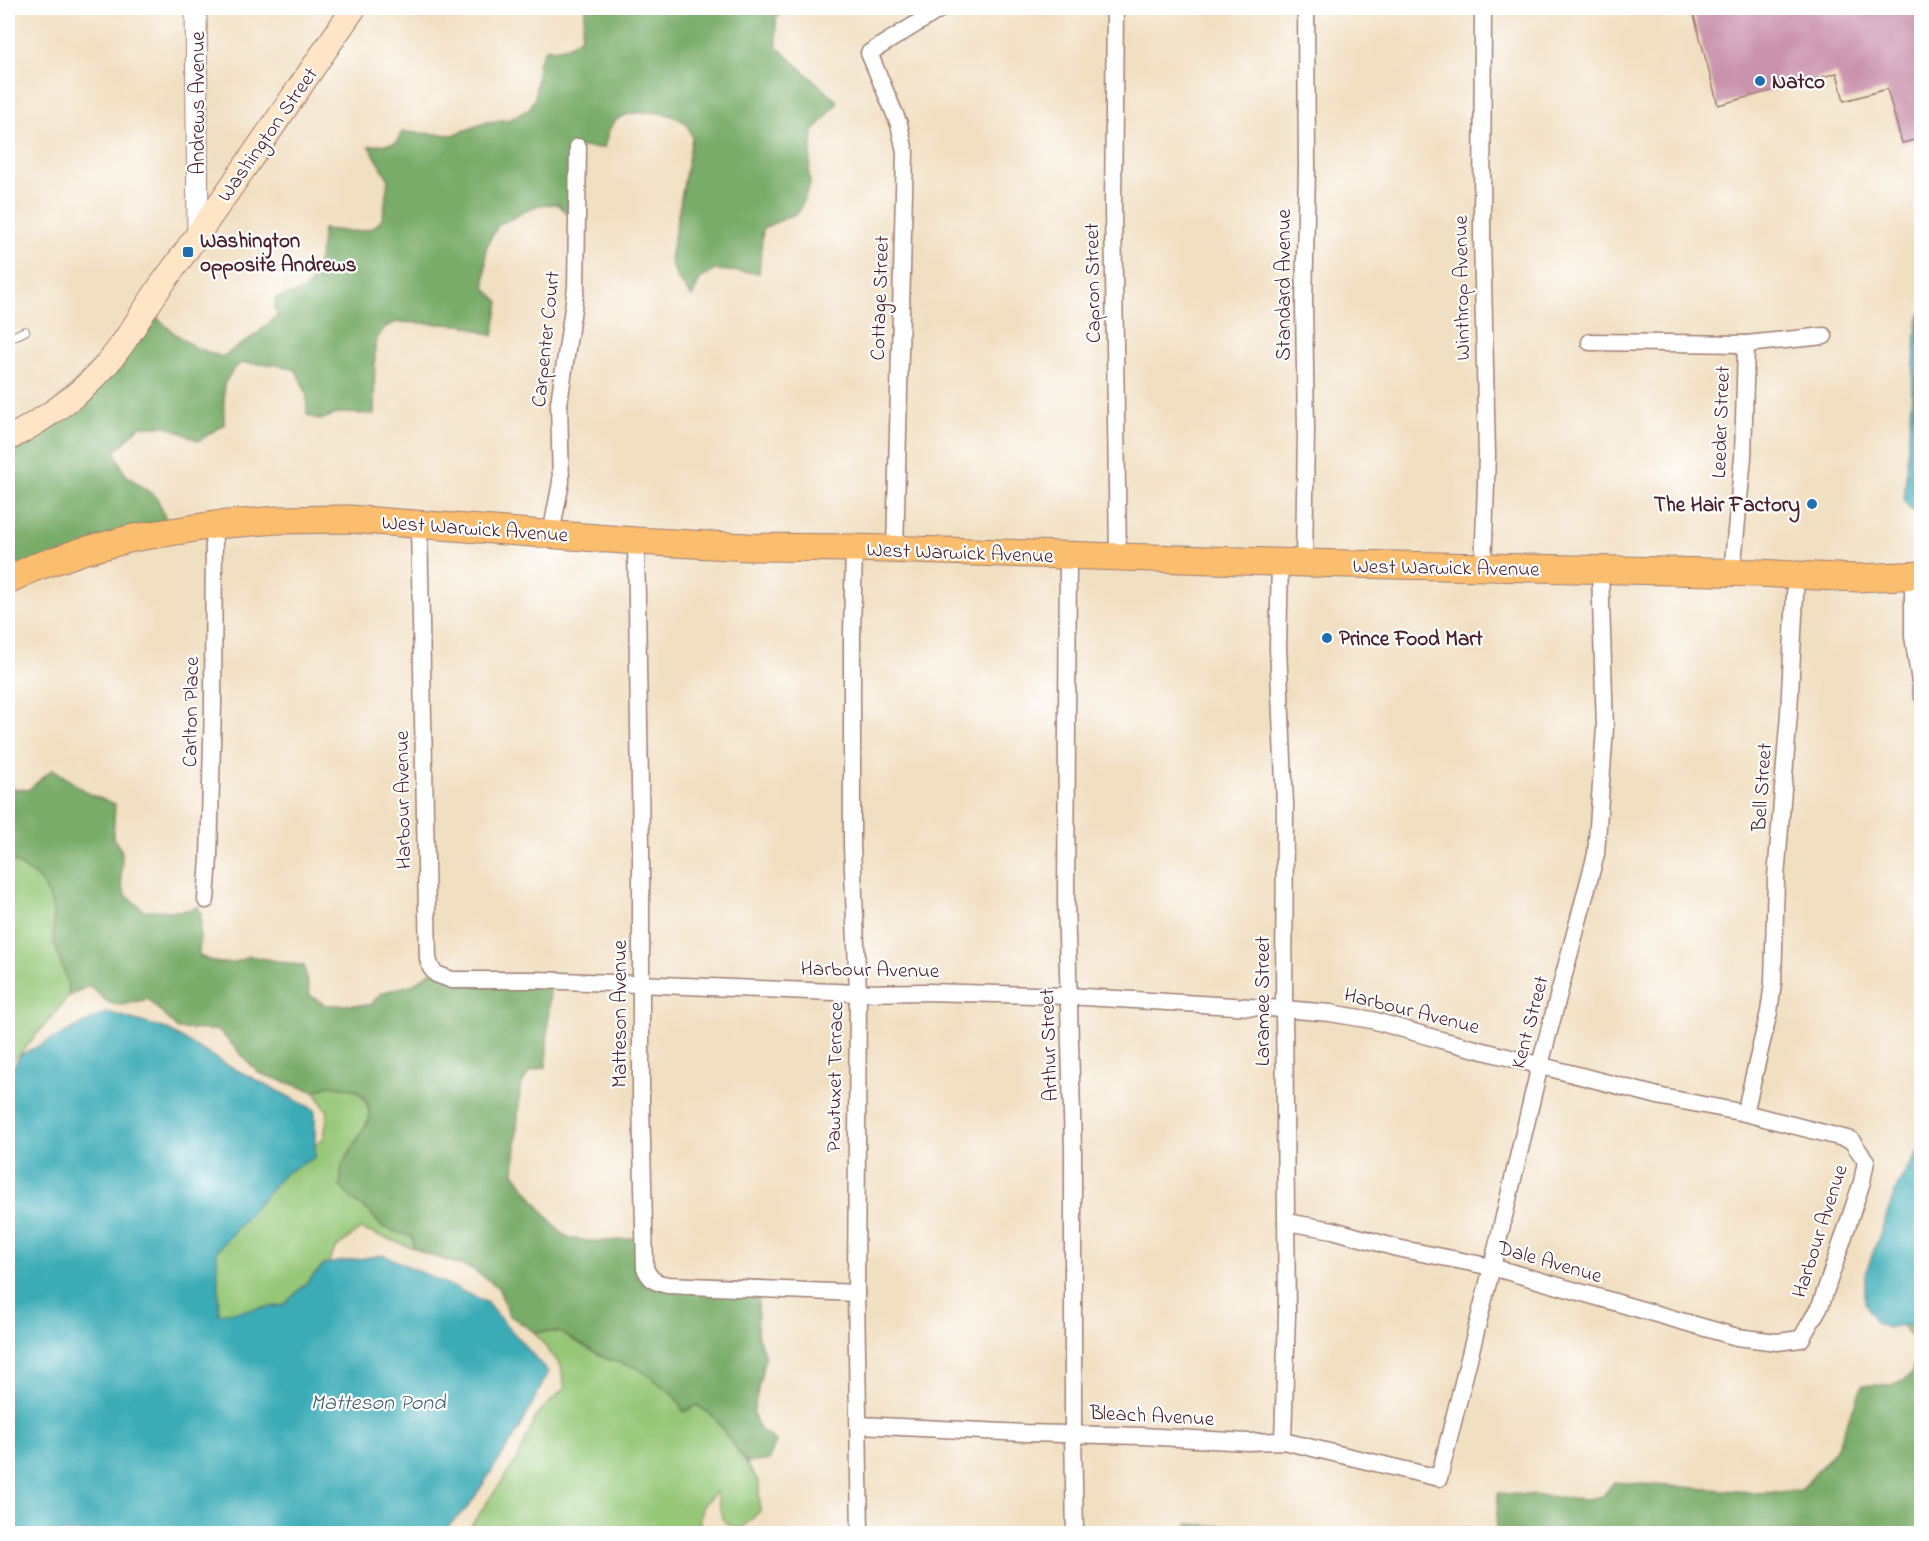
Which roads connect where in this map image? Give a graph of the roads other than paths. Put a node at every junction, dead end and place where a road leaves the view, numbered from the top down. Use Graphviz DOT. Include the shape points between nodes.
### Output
graph roads {
  1 [pos="196,8"];
  2 [pos="354,8"];
  3 [pos="942,8"];
  4 [pos="1115,8"];
  5 [pos="1306,8"];
  6 [pos="1483,8"];
  7 [pos="578,147"];
  8 [pos="198,234"];
  9 [pos="25,332"];
  10 [pos="1824,336"];
  11 [pos="8,339"];
  12 [pos="1590,342"];
  13 [pos="1746,344"];
  14 [pos="8,438"];
  15 [pos="419,524"];
  16 [pos="214,525"];
  17 [pos="551,534"];
  18 [pos="636,541"];
  19 [pos="854,549"];
  20 [pos="895,551"];
  21 [pos="1068,555"];
  22 [pos="1118,558"];
  23 [pos="1292,562"];
  24 [pos="1483,568"];
  25 [pos="1600,570"];
  26 [pos="1732,573"];
  27 [pos="1796,575"];
  28 [pos="1917,575"];
  29 [pos="8,580"];
  30 [pos="1922,695"];
  31 [pos="206,900"];
  32 [pos="642,985"];
  33 [pos="858,993"];
  34 [pos="1068,996"];
  35 [pos="1284,1009"];
  36 [pos="1540,1065"];
  37 [pos="1745,1113"];
  38 [pos="1286,1222"];
  39 [pos="1492,1267"];
  40 [pos="856,1293"];
  41 [pos="1801,1339"];
  42 [pos="859,1425"];
  43 [pos="1073,1433"];
  44 [pos="1283,1441"];
  45 [pos="1438,1478"];
  46 [pos="860,1533"];
  47 [pos="1075,1533"];
  1 -- 8 [label="street, Andrews Avenue"];
  2 -- 8 [label="main road, Washington Street"];
  3 -- 20 [label="street, Cottage Street" via="869,53 899,124 905,152"];
  4 -- 22 [label="street, Capron Street" via="1113,206"];
  5 -- 23 [label="street, Standard Avenue" via="1306,430"];
  6 -- 24 [label="street, Winthrop Avenue" via="1482,235 1487,455"];
  7 -- 17 [label="street, Carpenter Court" via="576,288 559,403 561,482"];
  8 -- 14 [label="main road, Washington Street" via="97,376 36,423"];
  9 -- 11 [label="lane"];
  10 -- 13 [label="street, Leeder Street"];
  12 -- 13 [label="street, Leeder Street"];
  13 -- 26 [label="street, Leeder Street" via="1743,457"];
  15 -- 16 [label="main road, West Warwick Avenue" via="349,519"];
  15 -- 17 [label="main road, West Warwick Avenue"];
  15 -- 32 [label="street, Harbour Avenue" via="431,968 452,980"];
  16 -- 29 [label="main road, West Warwick Avenue" via="103,546"];
  16 -- 31 [label="street, Carlton Place"];
  17 -- 18 [label="main road, West Warwick Avenue"];
  18 -- 19 [label="main road, West Warwick Avenue"];
  18 -- 32 [label="street, Matteson Avenue"];
  19 -- 20 [label="main road, West Warwick Avenue"];
  19 -- 33 [label="street, Pawtuxet Terrace" via="852,846"];
  20 -- 21 [label="main road, West Warwick Avenue"];
  21 -- 22 [label="main road, West Warwick Avenue"];
  21 -- 34 [label="street, Arthur Street"];
  22 -- 23 [label="main road, West Warwick Avenue"];
  23 -- 24 [label="main road, West Warwick Avenue"];
  23 -- 35 [label="street, Laramee Street" via="1278,648 1285,804"];
  24 -- 25 [label="main road, West Warwick Avenue"];
  25 -- 26 [label="main road, West Warwick Avenue"];
  25 -- 36 [label="street, Kent Street" via="1605,728 1596,854"];
  26 -- 27 [label="main road, West Warwick Avenue"];
  27 -- 28 [label="main road, West Warwick Avenue"];
  27 -- 37 [label="street, Bell Street" via="1773,983"];
  28 -- 30 [label="street" via="1913,636"];
  32 -- 33 [label="street, Harbour Avenue"];
  32 -- 40 [label="street, Matteson Avenue" via="641,1102 648,1277 668,1285"];
  33 -- 34 [label="street, Harbour Avenue"];
  33 -- 40 [label="street, Pawtuxet Terrace"];
  34 -- 35 [label="street, Harbour Avenue"];
  34 -- 43 [label="street, Arthur Street" via="1074,1150"];
  35 -- 36 [label="street, Harbour Avenue" via="1372,1020"];
  35 -- 38 [label="street, Laramee Street"];
  36 -- 37 [label="street, Harbour Avenue" via="1662,1097"];
  36 -- 39 [label="street, Kent Street"];
  37 -- 41 [label="street, Harbour Avenue" via="1851,1140 1866,1161 1821,1304"];
  38 -- 39 [label="street, Dale Avenue"];
  38 -- 44 [label="street, Laramee Street"];
  39 -- 41 [label="street, Dale Avenue" via="1737,1337 1777,1342"];
  39 -- 45 [label="street, Kent Street"];
  40 -- 42 [label="street, Pawtuxet Terrace"];
  42 -- 43 [label="street, Bleach Avenue"];
  42 -- 46 [label="street, Pawtuxet Terrace"];
  43 -- 44 [label="street, Bleach Avenue"];
  43 -- 47 [label="street, Arthur Street"];
  44 -- 45 [label="street, Bleach Avenue"];
}
